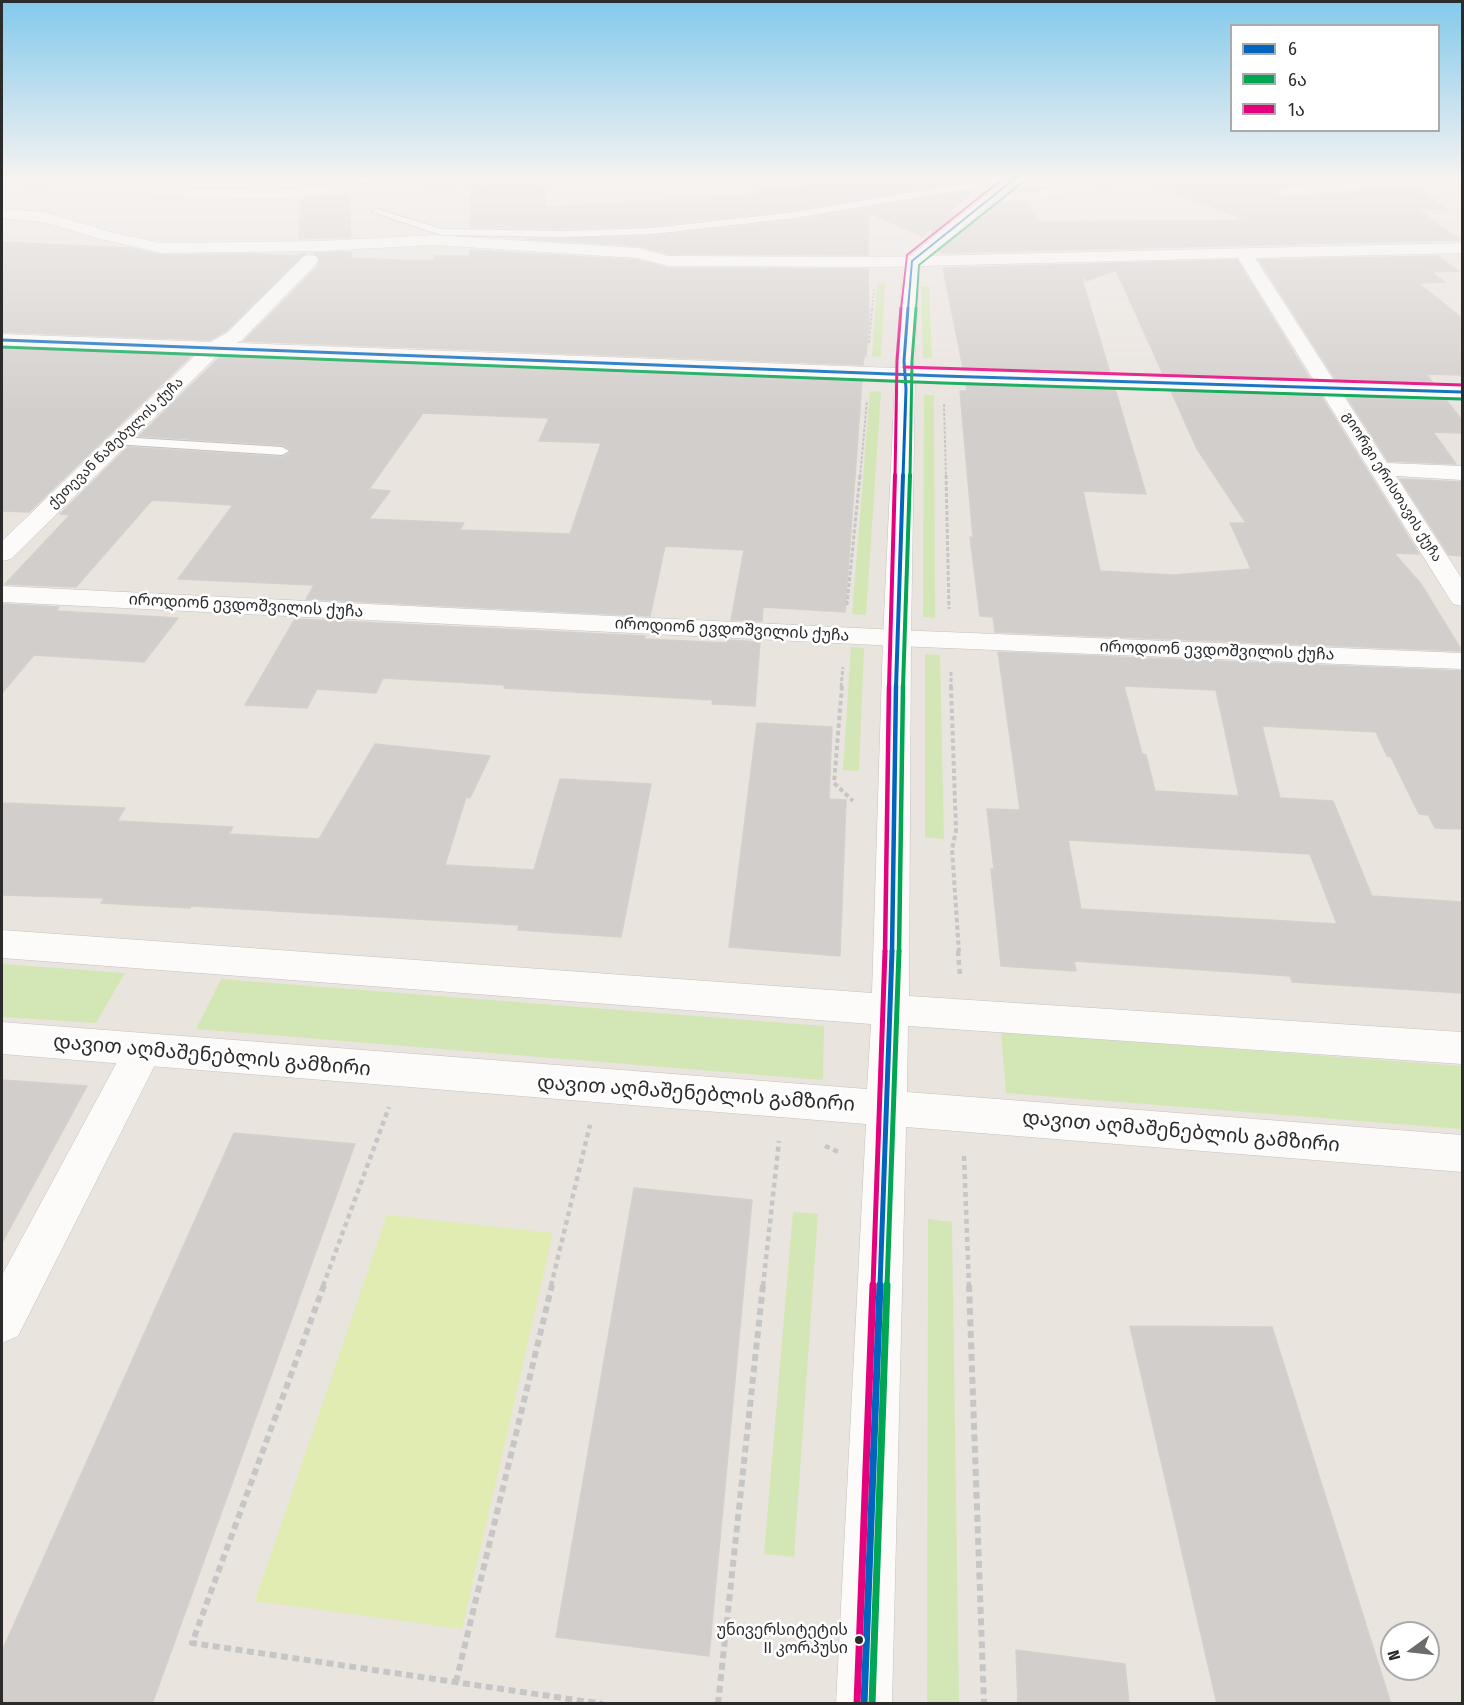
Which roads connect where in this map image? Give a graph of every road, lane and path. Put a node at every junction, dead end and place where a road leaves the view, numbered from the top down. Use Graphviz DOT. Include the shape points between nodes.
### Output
graph roads {
  1 [pos="648,256"];
  2 [pos="919,256"];
  3 [pos="1170,256"];
  4 [pos="1245,256"];
  5 [pos="310,260"];
  6 [pos="912,261"];
  7 [pos="874,279"];
  8 [pos="2,340"];
  9 [pos="214,348"];
  10 [pos="869,349"];
  11 [pos="904,374"];
  12 [pos="1329,388"];
  13 [pos="1462,392"];
  14 [pos="868,398"];
  15 [pos="944,402"];
  16 [pos="119,441"];
  17 [pos="282,451"];
  18 [pos="1381,469"];
  19 [pos="1462,473"];
  20 [pos="2,554"];
  21 [pos="2,594"];
  22 [pos="1462,598"];
  23 [pos="846,610"];
  24 [pos="949,619"];
  25 [pos="897,638"];
  26 [pos="844,657"];
  27 [pos="1462,661"];
  28 [pos="950,668"];
  29 [pos="858,806"];
  30 [pos="2,944"];
  31 [pos="960,980"];
  32 [pos="890,1010"];
  33 [pos="2,1038"];
  34 [pos="1462,1048"];
  35 [pos="143,1051"];
  36 [pos="393,1096"];
  37 [pos="887,1108"];
  38 [pos="593,1112"];
  39 [pos="780,1139"];
  40 [pos="964,1147"];
  41 [pos="1462,1154"];
  42 [pos="2,1320"];
  43 [pos="456,1682"];
  44 [pos="603,1704"];
  45 [pos="718,1704"];
  46 [pos="864,1704"];
  47 [pos="984,1704"];
  1 -- 6 [label="street" via="668,261"];
  2 -- 6 [label="street"];
  3 -- 6 [label="street"];
  4 -- 12 [label="street, გიორგი ერისთავის ქუჩა"];
  5 -- 9 [label="street, ქეთევან წამებულის ქუჩა" via="235,336"];
  6 -- 11 [label="street"];
  7 -- 10 [label="path"];
  8 -- 9 [label="street"];
  9 -- 11 [label="street"];
  9 -- 16 [label="street, ქეთევან წამებულის ქუჩა"];
  11 -- 12 [label="street"];
  11 -- 25 [label="street"];
  12 -- 13 [label="street"];
  12 -- 18 [label="street, გიორგი ერისთავის ქუჩა"];
  14 -- 23 [label="path"];
  15 -- 24 [label="path"];
  16 -- 17 [label="lane"];
  16 -- 20 [label="street, ქეთევან წამებულის ქუჩა"];
  18 -- 19 [label="street"];
  18 -- 22 [label="street, გიორგი ერისთავის ქუჩა"];
  21 -- 25 [label="street, იროდიონ ევდოშვილის ქუჩა"];
  25 -- 27 [label="street, იროდიონ ევდოშვილის ქუჩა"];
  25 -- 32 [label="street"];
  26 -- 29 [label="path" via="834,783"];
  28 -- 31 [label="path" via="956,831 952,849"];
  30 -- 32 [label="street"];
  32 -- 34 [label="street"];
  32 -- 37 [label="street"];
  33 -- 35 [label="street, დავით აღმაშენებლის გამზირი"];
  35 -- 37 [label="street, დავით აღმაშენებლის გამზირი"];
  35 -- 42 [label="street"];
  36 -- 43 [label="path" via="192,1644"];
  37 -- 41 [label="street, დავით აღმაშენებლის გამზირი"];
  37 -- 46 [label="street"];
  38 -- 43 [label="path"];
  39 -- 45 [label="path"];
  40 -- 47 [label="path"];
  43 -- 44 [label="path"];
}
